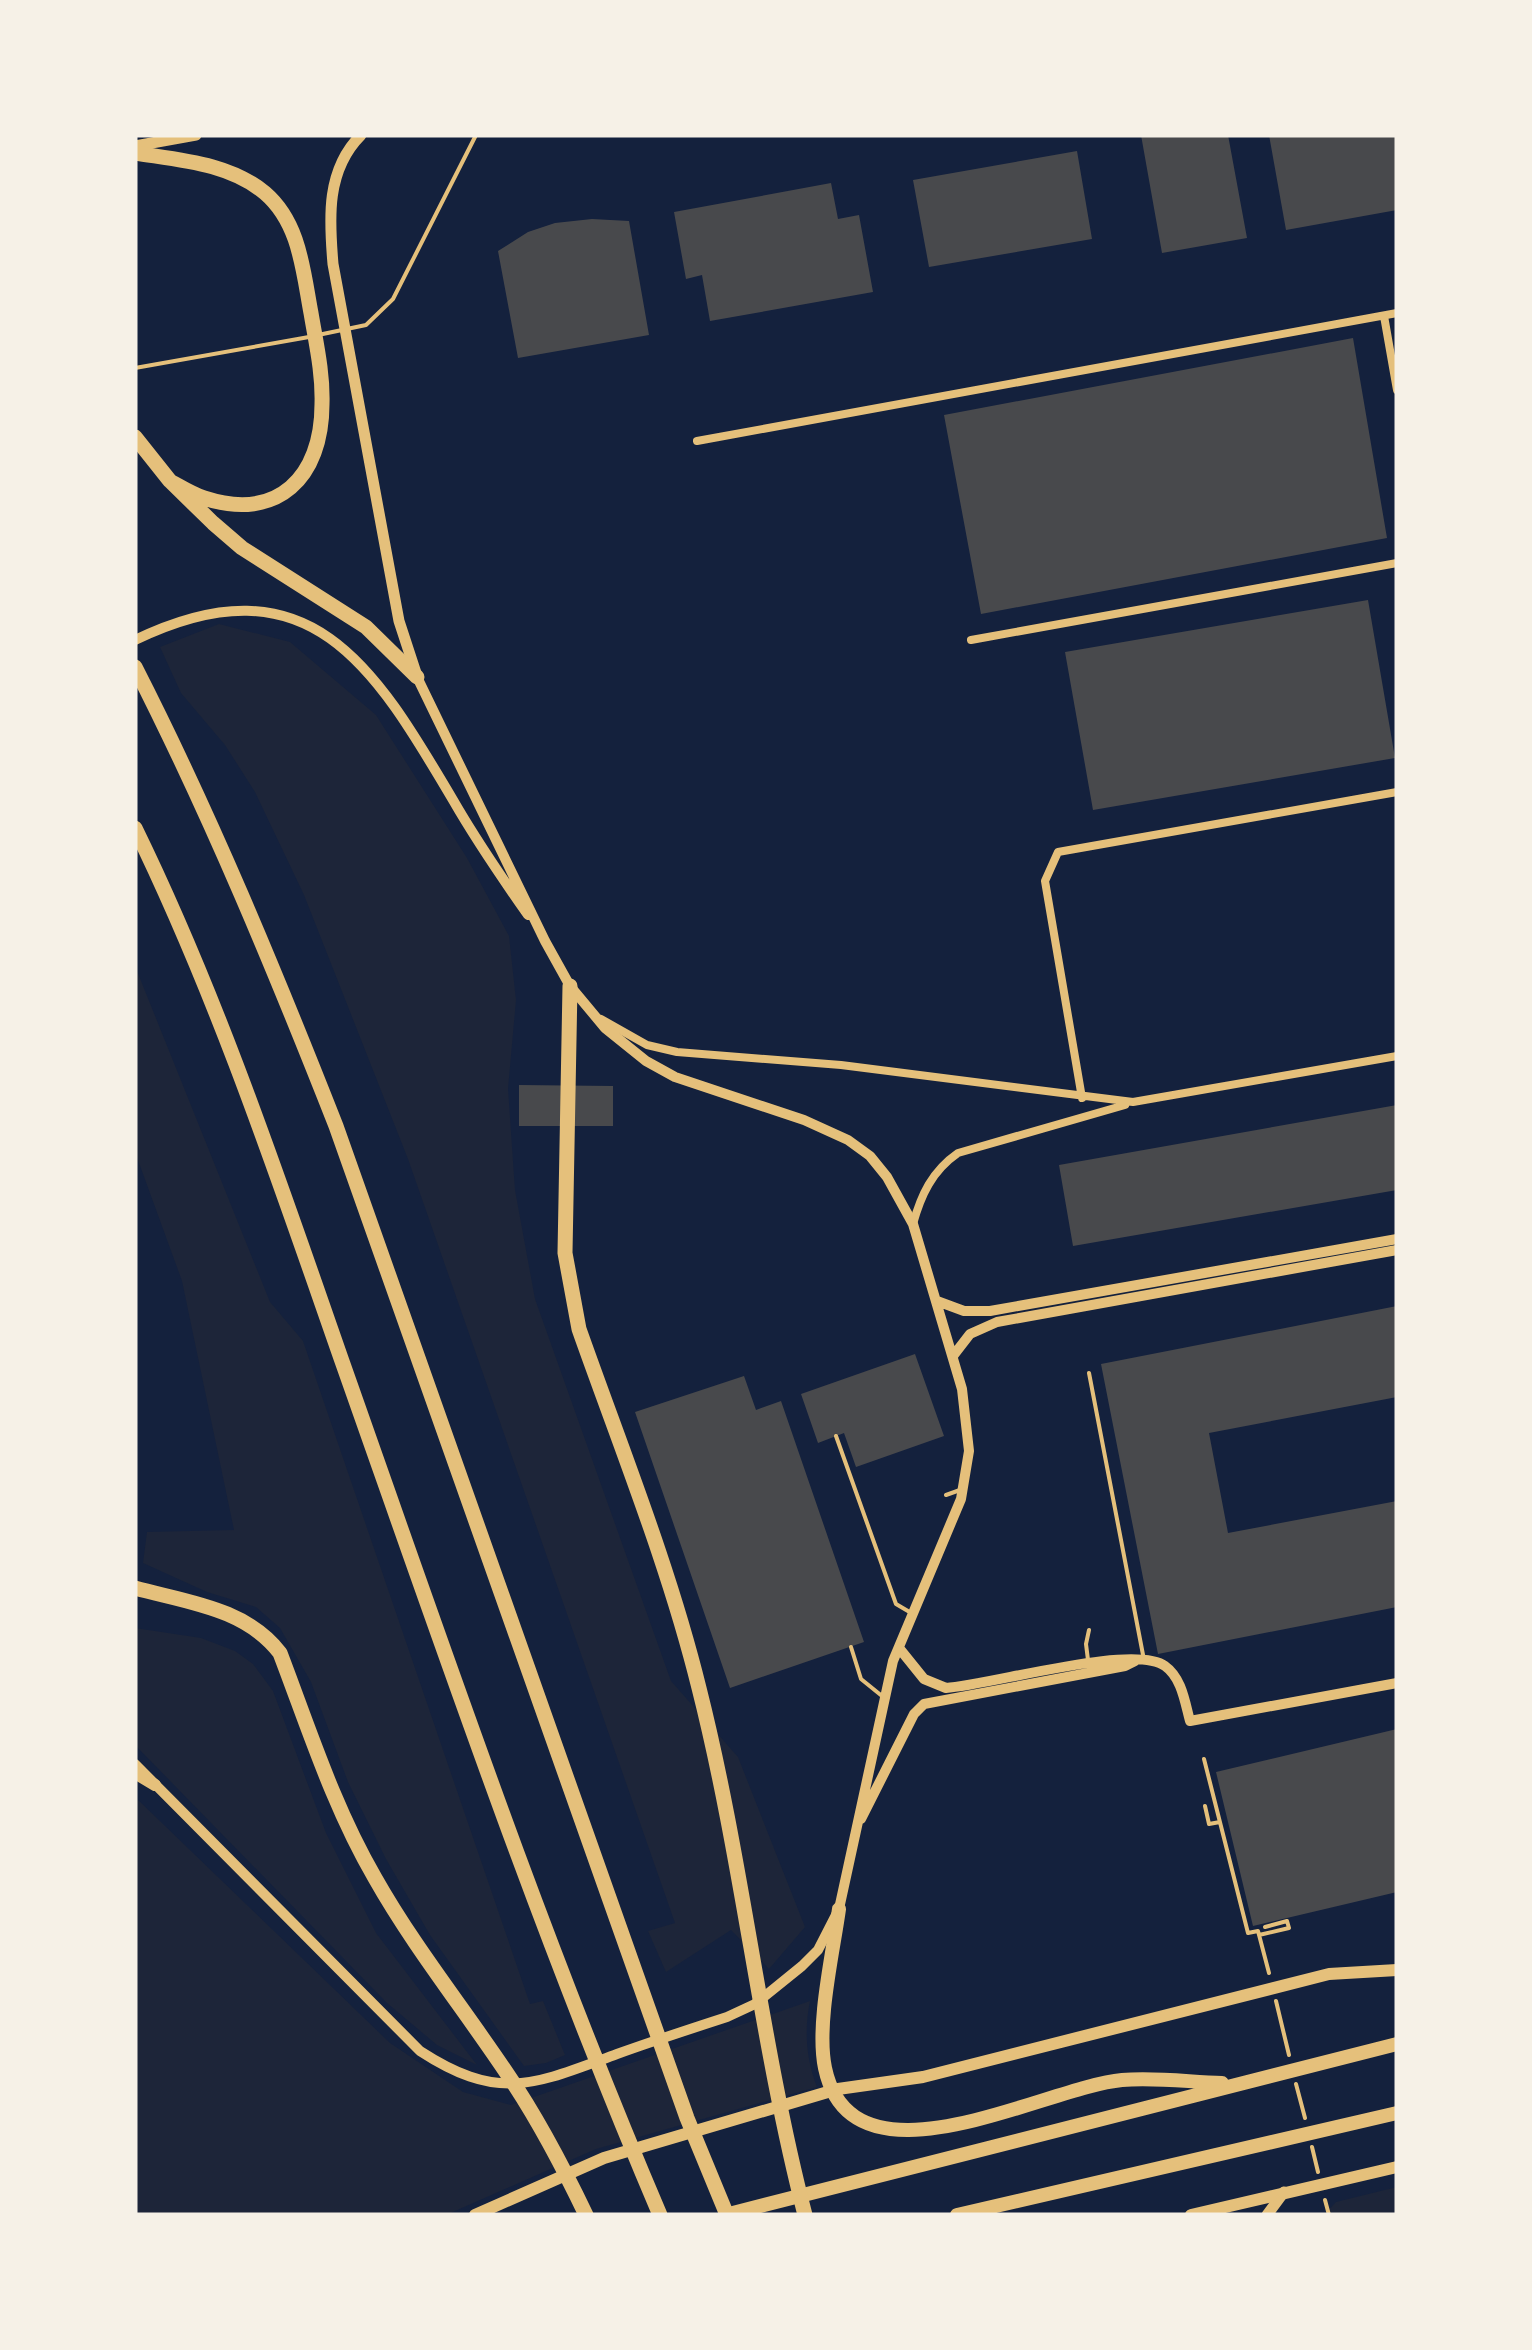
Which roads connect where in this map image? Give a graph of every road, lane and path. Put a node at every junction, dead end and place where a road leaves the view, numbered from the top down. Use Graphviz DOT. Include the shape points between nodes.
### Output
graph roads {
  1 [pos="196,135"];
  2 [pos="361,135"];
  3 [pos="476,135"];
  4 [pos="135,149"];
  5 [pos="1397,314"];
  6 [pos="1384,316"];
  7 [pos="135,368"];
  8 [pos="1397,390"];
  9 [pos="135,437"];
  10 [pos="697,441"];
  11 [pos="170,481"];
  12 [pos="1397,563"];
  13 [pos="135,640"];
  14 [pos="971,640"];
  15 [pos="135,667"];
  16 [pos="417,678"];
  17 [pos="1397,792"];
  18 [pos="135,828"];
  19 [pos="545,941"];
  20 [pos="570,986"];
  21 [pos="590,1012"];
  22 [pos="1397,1056"];
  23 [pos="1082,1098"];
  24 [pos="1133,1102"];
  25 [pos="913,1224"];
  26 [pos="1397,1239"];
  27 [pos="1397,1250"];
  28 [pos="937,1301"];
  29 [pos="953,1357"];
  30 [pos="1089,1373"];
  31 [pos="836,1436"];
  32 [pos="963,1489"];
  33 [pos="946,1494"];
  34 [pos="135,1588"];
  35 [pos="913,1614"];
  36 [pos="1090,1630"];
  37 [pos="851,1647"];
  38 [pos="898,1648"];
  39 [pos="1142,1659"];
  40 [pos="1088,1664"];
  41 [pos="1397,1683"];
  42 [pos="883,1697"];
  43 [pos="1204,1758"];
  44 [pos="135,1764"];
  45 [pos="135,1773"];
  46 [pos="154,1785"];
  47 [pos="1204,1806"];
  48 [pos="1220,1822"];
  49 [pos="855,1828"];
  50 [pos="838,1909"];
  51 [pos="1265,1927"];
  52 [pos="1397,1970"];
  53 [pos="1397,2044"];
  54 [pos="1237,2083"];
  55 [pos="1397,2112"];
  56 [pos="1397,2167"];
  57 [pos="1284,2192"];
  58 [pos="475,2215"];
  59 [pos="586,2215"];
  60 [pos="660,2215"];
  61 [pos="726,2215"];
  62 [pos="806,2215"];
  63 [pos="957,2215"];
  64 [pos="1191,2215"];
  65 [pos="1267,2215"];
  66 [pos="1279,2215"];
  1 -- 4 [label="main road"];
  2 -- 16 [label="main road" via="333,184 333,264 398,622"];
  3 -- 7 [label="lane" via="401,287 376,318 358,328"];
  4 -- 11 [label="highway" via="205,164 265,193 290,226 321,370 319,436 300,482 279,496 245,504 203,498"];
  5 -- 6 [label="street"];
  6 -- 8 [label="street"];
  6 -- 10 [label="street"];
  9 -- 11 [label="highway"];
  11 -- 16 [label="highway" via="242,548 366,627"];
  12 -- 14 [label="street"];
  13 -- 19 [label="street" via="219,611 284,617 340,644 405,718"];
  15 -- 61 [label="highway" via="218,840 336,1126"];
  16 -- 19 [label="street"];
  17 -- 23 [label="street" via="1058,852 1045,881"];
  18 -- 60 [label="highway" via="262,1133 530,1892"];
  19 -- 20 [label="street"];
  20 -- 21 [label="street"];
  20 -- 62 [label="highway" via="570,1294 700,1690 771,2068"];
  21 -- 23 [label="street" via="662,1049"];
  21 -- 25 [label="street" via="620,1042 675,1077 848,1140 887,1177"];
  22 -- 24 [label="street"];
  23 -- 24 [label="street"];
  24 -- 25 [label="street" via="958,1153 926,1187"];
  25 -- 28 [label="street"];
  26 -- 28 [label="street" via="990,1311"];
  27 -- 29 [label="street" via="998,1322 970,1334"];
  28 -- 29 [label="street"];
  29 -- 32 [label="street" via="967,1422"];
  30 -- 39 [label="lane"];
  31 -- 35 [label="lane" via="896,1604"];
  32 -- 33 [label="lane"];
  32 -- 35 [label="street"];
  34 -- 59 [label="highway" via="250,1623 280,1653 358,1848 408,1934 530,2109"];
  35 -- 38 [label="street"];
  36 -- 40 [label="lane"];
  37 -- 42 [label="lane" via="861,1679"];
  38 -- 40 [label="street" via="924,1679 946,1688"];
  38 -- 42 [label="street"];
  39 -- 40 [label="street"];
  39 -- 41 [label="street" via="1173,1674 1190,1721"];
  39 -- 49 [label="street" via="924,1704"];
  42 -- 49 [label="street"];
  43 -- 48 [label="path"];
  44 -- 46 [label="street"];
  45 -- 46 [label="main road"];
  46 -- 50 [label="street" via="420,2051 470,2078 534,2084 727,2017 781,1985 818,1950"];
  47 -- 48 [label="path" via="1209,1824"];
  48 -- 51 [label="path" via="1248,1933 1289,1928 1288,1921"];
  49 -- 50 [label="street"];
  50 -- 54 [label="highway" via="823,2050 830,2082 848,2112 879,2129 919,2130 1121,2080"];
  52 -- 58 [label="main road" via="1329,1974 923,2077 838,2089 604,2158"];
  53 -- 54 [label="highway"];
  54 -- 61 [label="highway"];
  55 -- 63 [label="highway"];
  56 -- 57 [label="main road"];
  57 -- 64 [label="main road"];
  57 -- 65 [label="main road"];
  57 -- 66 [label="street"];
}
